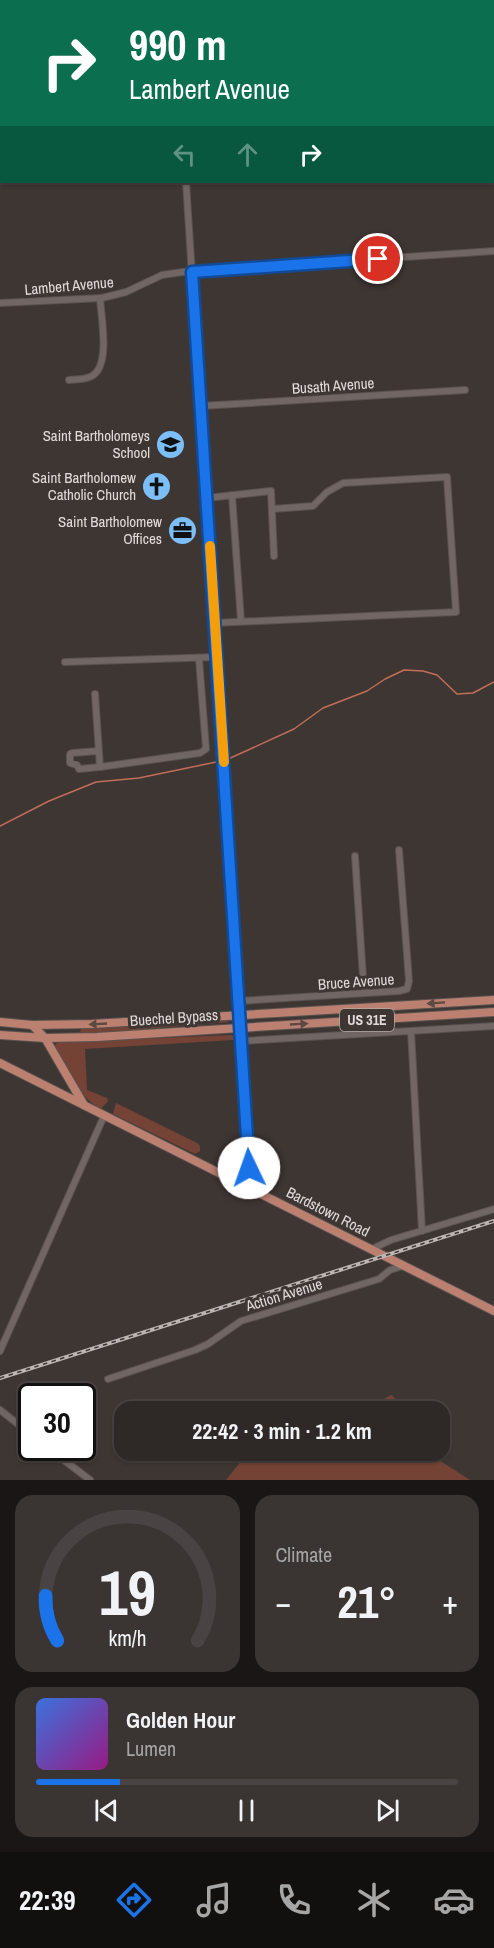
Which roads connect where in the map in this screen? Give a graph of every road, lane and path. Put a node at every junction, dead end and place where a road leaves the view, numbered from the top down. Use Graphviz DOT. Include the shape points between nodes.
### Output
graph roads {
  1 [pos="186,183"];
  2 [pos="494,251"];
  3 [pos="192,272"];
  4 [pos="100,298"];
  5 [pos="0,303"];
  6 [pos="69,380"];
  7 [pos="465,390"];
  8 [pos="201,406"];
  9 [pos="232,495"];
  10 [pos="207,498"];
  11 [pos="272,509"];
  12 [pos="274,556"];
  13 [pos="241,621"];
  14 [pos="214,623"];
  15 [pos="217,657"];
  16 [pos="199,658"];
  17 [pos="65,662"];
  18 [pos="95,694"];
  19 [pos="98,751"];
  20 [pos="100,767"];
  21 [pos="399,850"];
  22 [pos="355,856"];
  23 [pos="364,993"];
  24 [pos="494,1000"];
  25 [pos="239,1001"];
  26 [pos="494,1012"];
  27 [pos="240,1021"];
  28 [pos="0,1022"];
  29 [pos="32,1025"];
  30 [pos="77,1025"];
  31 [pos="494,1026"];
  32 [pos="411,1031"];
  33 [pos="0,1035"];
  34 [pos="45,1038"];
  35 [pos="76,1038"];
  36 [pos="242,1041"];
  37 [pos="0,1063"];
  38 [pos="85,1106"];
  39 [pos="104,1116"];
  40 [pos="247,1186"];
  41 [pos="494,1209"];
  42 [pos="422,1231"];
  43 [pos="372,1249"];
  44 [pos="403,1266"];
  45 [pos="494,1311"];
  46 [pos="0,1351"];
  47 [pos="108,1379"];
  48 [pos="0,1410"];
  49 [pos="18,1424"];
  50 [pos="65,1461"];
  51 [pos="90,1480"];
  1 -- 3 [label="street"];
  2 -- 3 [label="street, Lambert Avenue"];
  3 -- 4 [label="street, Lambert Avenue" via="162,275 126,292"];
  3 -- 8 [label="street"];
  4 -- 5 [label="street, Lambert Avenue"];
  4 -- 6 [label="street" via="101,366 92,377"];
  7 -- 8 [label="street, Busath Avenue"];
  8 -- 10 [label="street"];
  9 -- 10 [label="street"];
  9 -- 11 [label="street" via="271,491"];
  9 -- 13 [label="street"];
  10 -- 14 [label="street"];
  11 -- 12 [label="street"];
  11 -- 13 [label="street" via="313,506 343,483 447,477 456,612"];
  13 -- 14 [label="street"];
  14 -- 15 [label="street"];
  15 -- 16 [label="street"];
  15 -- 25 [label="street"];
  16 -- 17 [label="street"];
  16 -- 20 [label="street" via="206,749"];
  18 -- 19 [label="street"];
  19 -- 20 [label="street"];
  19 -- 20 [label="street" via="72,753 70,763 79,769"];
  21 -- 23 [label="street, Bruce Avenue" via="408,986 404,990"];
  22 -- 23 [label="street"];
  23 -- 25 [label="street, Bruce Avenue"];
  24 -- 27 [label="main road, Buechel Bypass / US 31E, one-way"];
  25 -- 27 [label="street"];
  27 -- 26 [label="main road, Buechel Bypass / US 31E, one-way"];
  27 -- 30 [label="main road, Buechel Bypass / US 31E, one-way"];
  27 -- 35 [label="main road, Buechel Bypass / US 31E" via="163,1033"];
  27 -- 36 [label="street"];
  28 -- 29 [label="main road, Buechel Bypass / US 31E"];
  29 -- 30 [label="main road, Buechel Bypass / US 31E"];
  29 -- 34 [label="main road"];
  30 -- 35 [label="street"];
  31 -- 32 [label="street"];
  32 -- 36 [label="street"];
  32 -- 42 [label="street"];
  33 -- 34 [label="main road, Buechel Bypass / US 31E"];
  34 -- 35 [label="main road, Buechel Bypass / US 31E"];
  34 -- 38 [label="main road"];
  36 -- 40 [label="street"];
  37 -- 38 [label="main road, Bardstown Road"];
  38 -- 39 [label="main road, Bardstown Road"];
  39 -- 40 [label="main road, Bardstown Road"];
  39 -- 46 [label="street"];
  40 -- 43 [label="main road, Bardstown Road"];
  41 -- 42 [label="street"];
  42 -- 43 [label="street"];
  43 -- 44 [label="main road, Bardstown Road"];
  44 -- 45 [label="main road, Bardstown Road"];
  44 -- 47 [label="street, Action Avenue" via="379,1279 241,1321 195,1350"];
  48 -- 49 [label="street"];
  50 -- 51 [label="street"];
}
